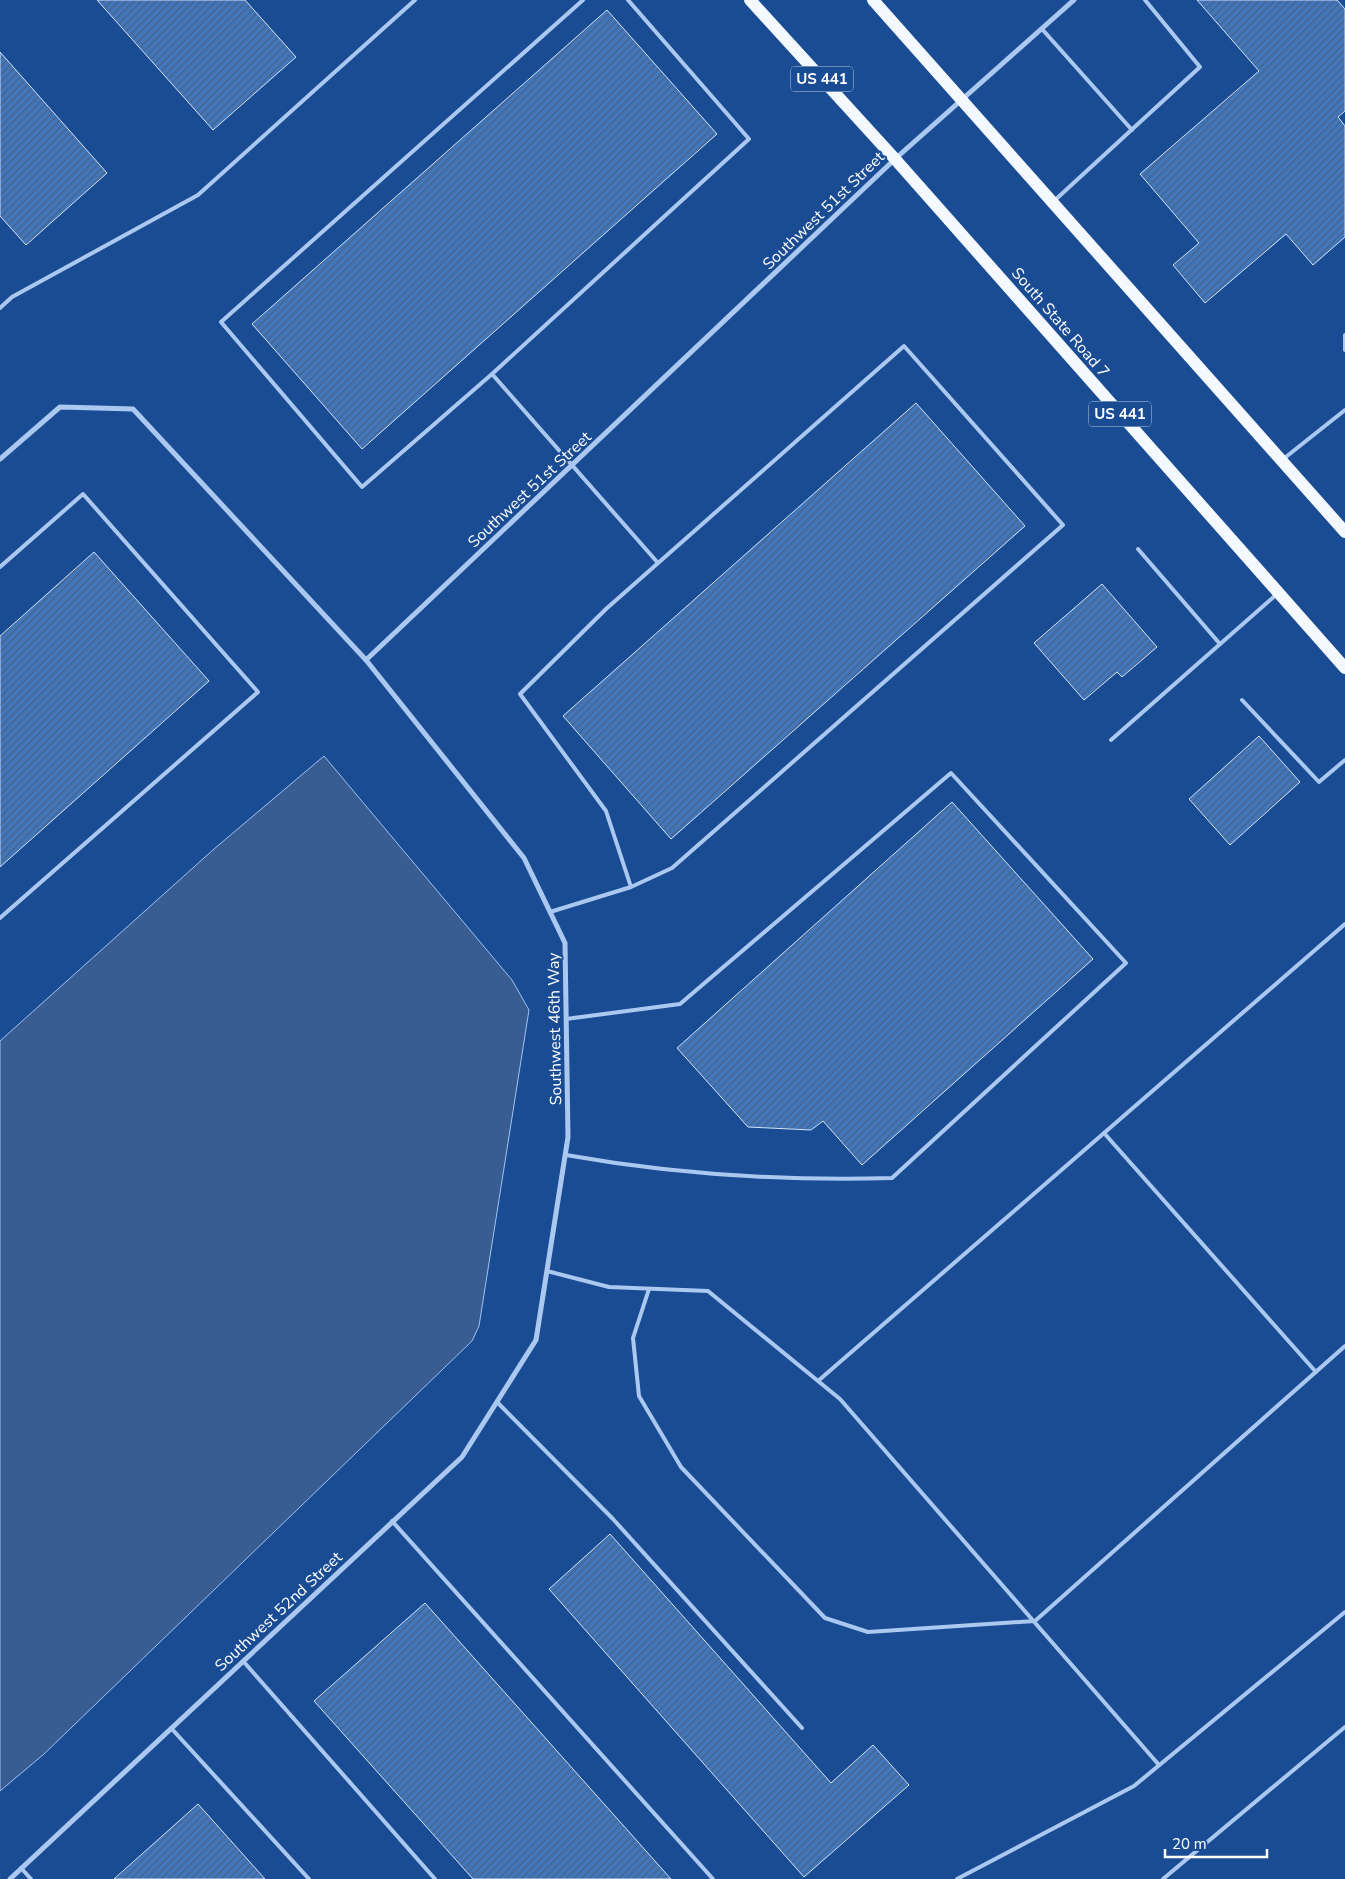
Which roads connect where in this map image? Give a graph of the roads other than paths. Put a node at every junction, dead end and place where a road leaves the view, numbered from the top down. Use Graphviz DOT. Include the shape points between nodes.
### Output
graph roads {
  1 [pos="415,0"];
  2 [pos="583,0"];
  3 [pos="628,0"];
  4 [pos="750,0"];
  5 [pos="873,0"];
  6 [pos="1074,0"];
  7 [pos="1145,0"];
  8 [pos="1042,29"];
  9 [pos="962,99"];
  10 [pos="1132,130"];
  11 [pos="895,159"];
  12 [pos="1052,202"];
  13 [pos="0,308"];
  14 [pos="1345,335"];
  15 [pos="1345,350"];
  16 [pos="492,374"];
  17 [pos="1345,410"];
  18 [pos="0,460"];
  19 [pos="1282,460"];
  20 [pos="572,465"];
  21 [pos="1345,532"];
  22 [pos="1138,550"];
  23 [pos="658,563"];
  24 [pos="0,567"];
  25 [pos="1278,593"];
  26 [pos="1220,644"];
  27 [pos="366,660"];
  28 [pos="1345,668"];
  29 [pos="1242,700"];
  30 [pos="1111,740"];
  31 [pos="1345,760"];
  32 [pos="631,887"];
  33 [pos="550,912"];
  34 [pos="0,918"];
  35 [pos="1345,924"];
  36 [pos="566,1019"];
  37 [pos="1104,1134"];
  38 [pos="566,1155"];
  39 [pos="547,1271"];
  40 [pos="649,1289"];
  41 [pos="536,1340"];
  42 [pos="1345,1346"];
  43 [pos="1316,1372"];
  44 [pos="818,1381"];
  45 [pos="497,1402"];
  46 [pos="392,1521"];
  47 [pos="1345,1612"];
  48 [pos="1035,1621"];
  49 [pos="243,1661"];
  50 [pos="1345,1727"];
  51 [pos="171,1728"];
  52 [pos="802,1728"];
  53 [pos="1160,1765"];
  54 [pos="21,1868"];
  55 [pos="10,1879"];
  56 [pos="31,1879"];
  57 [pos="309,1879"];
  58 [pos="435,1879"];
  59 [pos="713,1879"];
  60 [pos="957,1879"];
  61 [pos="1163,1879"];
  1 -- 13 [label="lane" via="198,196 12,297"];
  2 -- 16 [label="lane" via="221,322 362,487"];
  3 -- 16 [label="lane" via="749,139"];
  4 -- 11 [label="main road, South State Road 7 / US 441"];
  5 -- 9 [label="main road"];
  6 -- 8 [label="street, Southwest 51st Street"];
  7 -- 10 [label="lane" via="1200,67"];
  8 -- 9 [label="street, Southwest 51st Street"];
  8 -- 10 [label="lane"];
  9 -- 11 [label="street, Southwest 51st Street"];
  9 -- 12 [label="main road"];
  10 -- 12 [label="lane"];
  11 -- 20 [label="street, Southwest 51st Street"];
  11 -- 25 [label="main road, South State Road 7 / US 441"];
  12 -- 19 [label="main road"];
  14 -- 15 [label="lane"];
  16 -- 20 [label="lane"];
  17 -- 19 [label="lane"];
  18 -- 27 [label="street" via="60,406 133,409"];
  19 -- 21 [label="main road"];
  20 -- 23 [label="lane"];
  20 -- 27 [label="street, Southwest 51st Street"];
  22 -- 26 [label="lane"];
  23 -- 32 [label="lane" via="520,694 606,811"];
  23 -- 32 [label="lane" via="904,346 1063,525 672,868"];
  24 -- 34 [label="lane" via="83,494 258,692"];
  25 -- 26 [label="lane"];
  25 -- 28 [label="main road, South State Road 7 / US 441"];
  26 -- 30 [label="lane"];
  27 -- 33 [label="street, Southwest 46th Way" via="524,858"];
  29 -- 31 [label="lane" via="1319,782"];
  32 -- 33 [label="lane"];
  33 -- 36 [label="street, Southwest 46th Way" via="564,943"];
  35 -- 37 [label="lane"];
  36 -- 38 [label="street, Southwest 46th Way"];
  36 -- 38 [label="lane" via="680,1004 951,773 1126,963 892,1178 830,1180 632,1167"];
  37 -- 43 [label="lane"];
  37 -- 44 [label="lane"];
  38 -- 39 [label="street, Southwest 46th Way"];
  39 -- 40 [label="lane" via="609,1287"];
  39 -- 41 [label="street, Southwest 46th Way"];
  40 -- 44 [label="lane" via="708,1291"];
  40 -- 48 [label="lane" via="633,1338 639,1396 681,1467 825,1618 868,1632"];
  41 -- 45 [label="street, Southwest 52nd Street"];
  42 -- 43 [label="lane"];
  43 -- 48 [label="lane"];
  44 -- 48 [label="lane" via="840,1399"];
  45 -- 46 [label="street, Southwest 52nd Street" via="462,1456"];
  45 -- 52 [label="lane" via="614,1519"];
  46 -- 49 [label="street, Southwest 52nd Street"];
  46 -- 59 [label="lane"];
  47 -- 53 [label="lane"];
  48 -- 53 [label="lane"];
  49 -- 51 [label="street, Southwest 52nd Street"];
  49 -- 58 [label="lane"];
  50 -- 61 [label="lane"];
  51 -- 54 [label="street, Southwest 52nd Street"];
  51 -- 57 [label="lane"];
  53 -- 60 [label="lane" via="1134,1786"];
  54 -- 55 [label="street, Southwest 52nd Street"];
  54 -- 56 [label="lane"];
}
